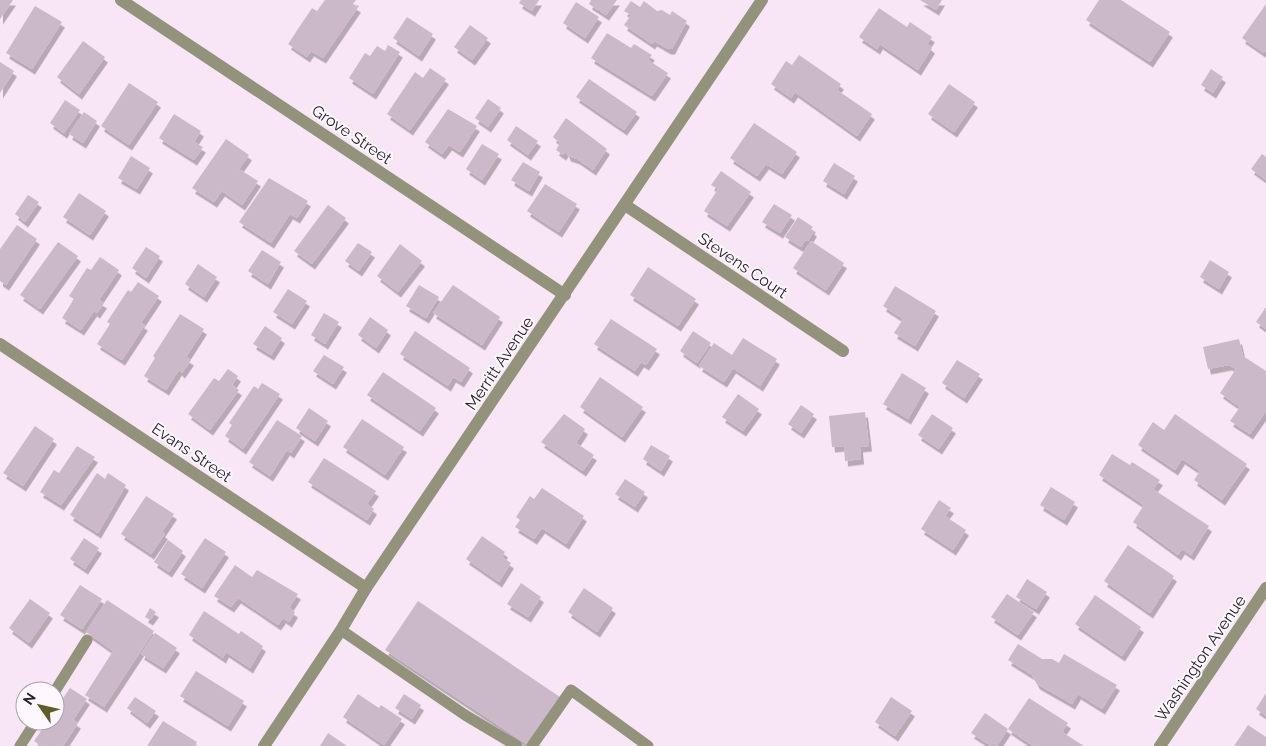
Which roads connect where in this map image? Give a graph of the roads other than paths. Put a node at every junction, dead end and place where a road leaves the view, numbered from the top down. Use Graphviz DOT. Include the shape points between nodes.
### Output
graph roads {
  1 [pos="121,0"];
  2 [pos="762,0"];
  3 [pos="625,205"];
  4 [pos="565,295"];
  5 [pos="0,344"];
  6 [pos="843,351"];
  7 [pos="366,588"];
  8 [pos="1266,588"];
  9 [pos="341,630"];
  10 [pos="87,640"];
  11 [pos="61,681"];
  12 [pos="30,731"];
  13 [pos="20,746"];
  14 [pos="264,746"];
  15 [pos="517,746"];
  16 [pos="532,746"];
  17 [pos="648,746"];
  18 [pos="1160,746"];
  1 -- 4 [label="street, Grove Street"];
  2 -- 3 [label="street, Merritt Avenue"];
  3 -- 4 [label="street, Merritt Avenue"];
  3 -- 6 [label="street, Stevens Court"];
  4 -- 7 [label="street, Merritt Avenue"];
  5 -- 7 [label="street, Evans Street"];
  7 -- 9 [label="street, Merritt Avenue"];
  8 -- 18 [label="street, Washington Avenue"];
  9 -- 14 [label="street, Merritt Avenue"];
  9 -- 15 [label="lane" via="465,715"];
  10 -- 11 [label="lane"];
  12 -- 13 [label="lane"];
  16 -- 17 [label="lane" via="571,690"];
}
